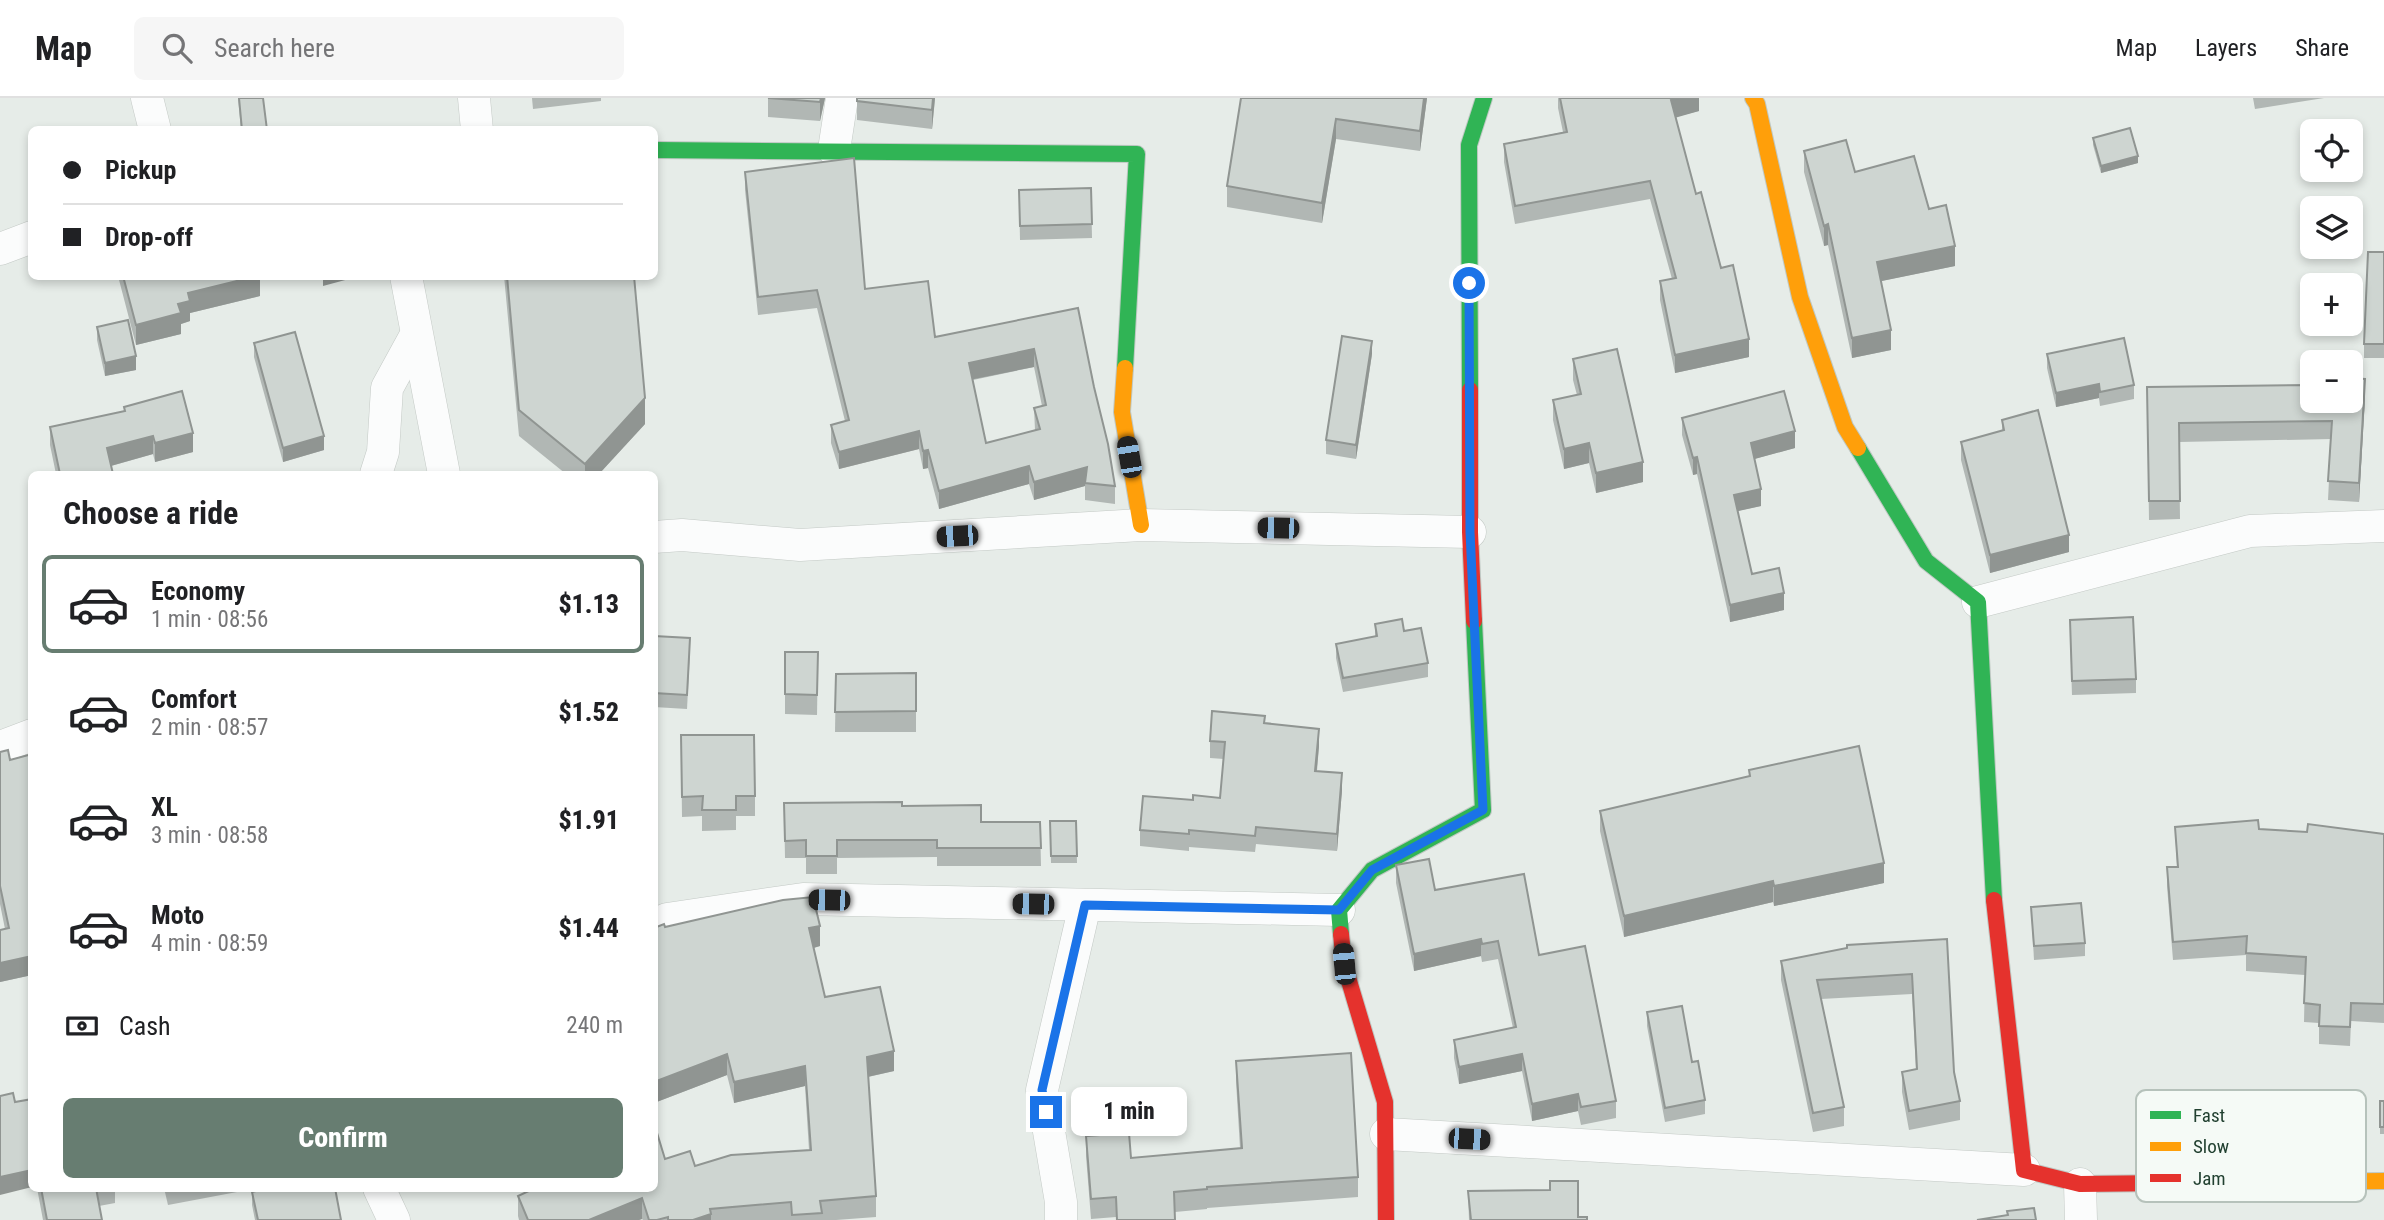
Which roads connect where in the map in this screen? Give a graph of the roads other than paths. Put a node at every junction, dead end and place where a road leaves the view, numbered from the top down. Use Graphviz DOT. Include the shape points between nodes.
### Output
graph roads {
  1 [pos="147,98"];
  2 [pos="474,98"];
  3 [pos="842,98"];
  4 [pos="1484,98"];
  5 [pos="1753,98"];
  6 [pos="154,126"];
  7 [pos="477,126"];
  8 [pos="658,150"];
  9 [pos="834,150"];
  10 [pos="28,238"];
  11 [pos="0,249"];
  12 [pos="407,280"];
  13 [pos="416,335"];
  14 [pos="377,471"];
  15 [pos="443,471"];
  16 [pos="1141,525"];
  17 [pos="2384,526"];
  18 [pos="1470,532"];
  19 [pos="658,537"];
  20 [pos="1978,602"];
  21 [pos="28,736"];
  22 [pos="0,747"];
  23 [pos="1085,905"];
  24 [pos="1339,910"];
  25 [pos="659,917"];
  26 [pos="1386,1135"];
  27 [pos="2024,1170"];
  28 [pos="2366,1181"];
  29 [pos="2384,1181"];
  30 [pos="2136,1183"];
  31 [pos="2080,1184"];
  32 [pos="381,1192"];
  33 [pos="394,1220"];
  34 [pos="1061,1220"];
  35 [pos="1386,1220"];
  36 [pos="2081,1220"];
  1 -- 6 [label="street"];
  2 -- 7 [label="street"];
  3 -- 9 [label="street"];
  4 -- 18 [label="street" via="1469,145"];
  5 -- 20 [label="street" via="1800,298 1846,427 1926,561"];
  8 -- 9 [label="street"];
  9 -- 16 [label="street" via="1137,154 1122,412"];
  10 -- 11 [label="street"];
  12 -- 13 [label="street"];
  13 -- 14 [label="street" via="387,388 383,452"];
  13 -- 15 [label="street"];
  16 -- 18 [label="street"];
  16 -- 19 [label="street" via="800,545"];
  17 -- 20 [label="street" via="2250,531"];
  18 -- 24 [label="street" via="1483,810 1372,870"];
  20 -- 27 [label="street" via="1996,923"];
  21 -- 22 [label="street"];
  23 -- 24 [label="street"];
  23 -- 25 [label="street" via="803,900"];
  23 -- 34 [label="street" via="1042,1090"];
  24 -- 26 [label="street" via="1344,964 1385,1102"];
  26 -- 27 [label="street"];
  26 -- 35 [label="street"];
  27 -- 31 [label="street"];
  28 -- 29 [label="street"];
  30 -- 31 [label="street"];
  31 -- 36 [label="street"];
  32 -- 33 [label="street"];
}
